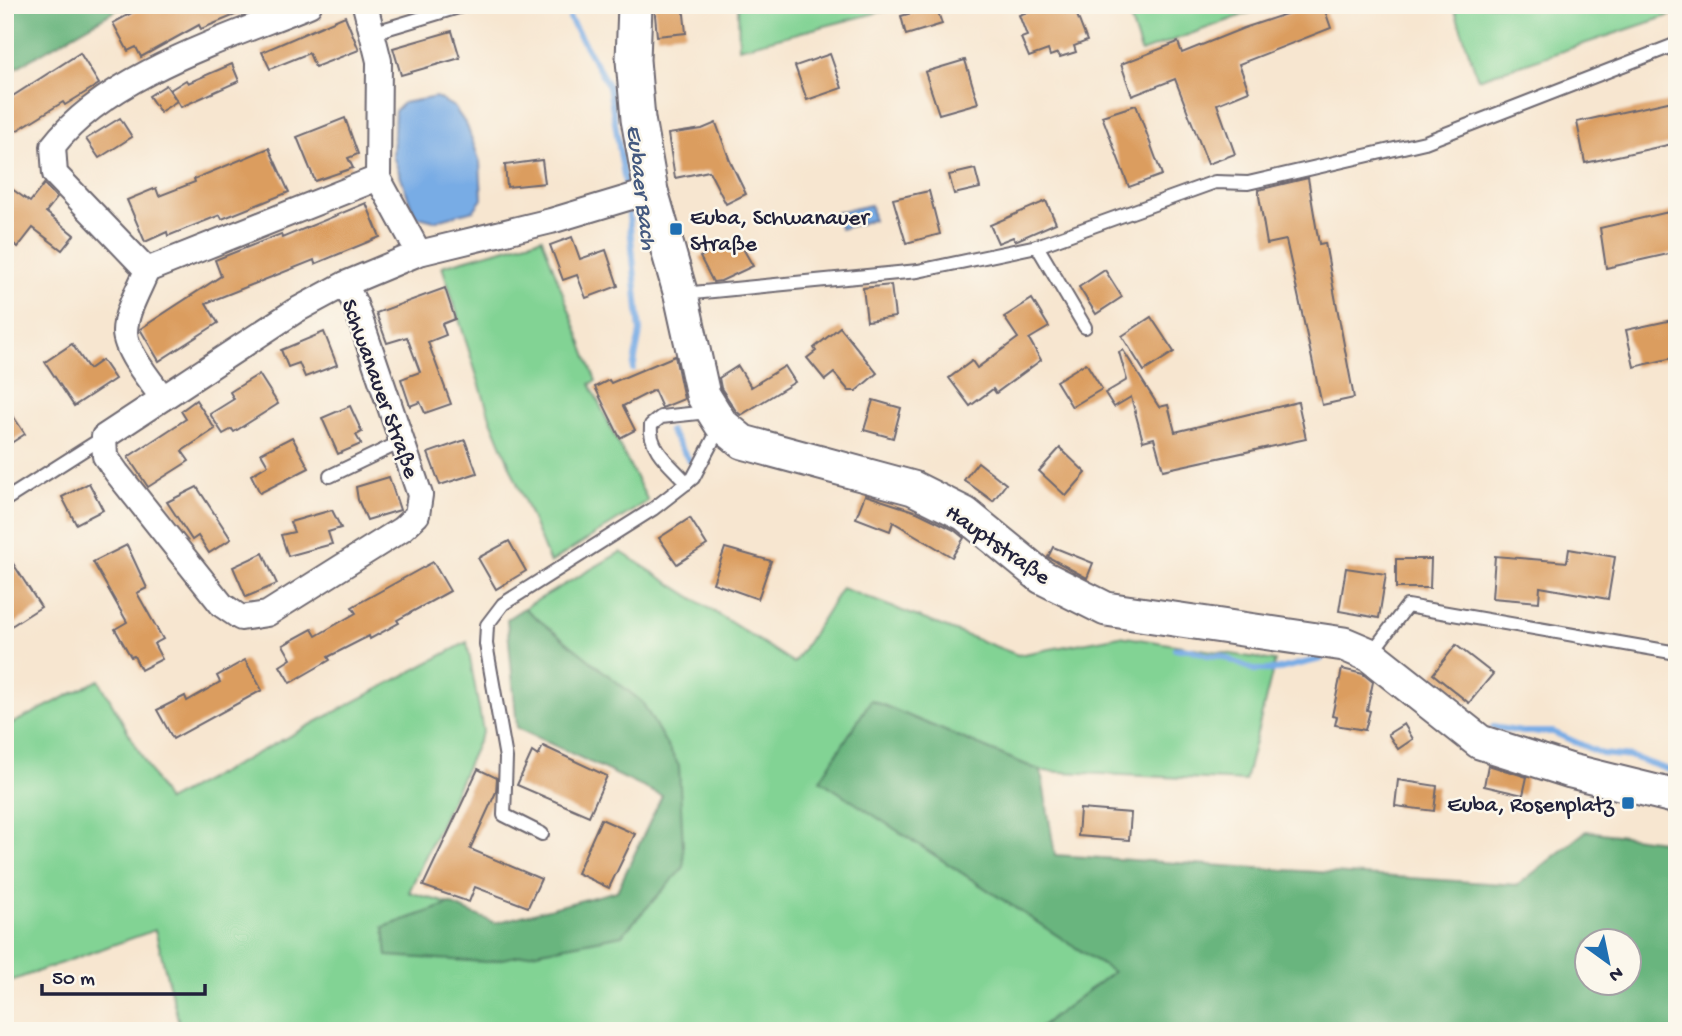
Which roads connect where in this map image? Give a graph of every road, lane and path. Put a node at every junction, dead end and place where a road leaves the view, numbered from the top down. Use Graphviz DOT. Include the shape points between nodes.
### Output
graph roads {
  1 [pos="309,5"];
  2 [pos="365,5"];
  3 [pos="465,5"];
  4 [pos="635,5"];
  5 [pos="372,33"];
  6 [pos="1677,44"];
  7 [pos="378,178"];
  8 [pos="646,192"];
  9 [pos="1037,246"];
  10 [pos="419,253"];
  11 [pos="147,270"];
  12 [pos="345,284"];
  13 [pos="681,295"];
  14 [pos="1085,327"];
  15 [pos="163,398"];
  16 [pos="717,418"];
  17 [pos="104,437"];
  18 [pos="403,441"];
  19 [pos="330,476"];
  20 [pos="687,483"];
  21 [pos="5,500"];
  22 [pos="1677,653"];
  23 [pos="1370,655"];
  24 [pos="1677,797"];
  25 [pos="541,834"];
  1 -- 11 [label="street" via="142,76 67,127 53,146 55,174"];
  2 -- 5 [label="street"];
  3 -- 5 [label="lane"];
  4 -- 8 [label="street" via="633,60"];
  5 -- 7 [label="street" via="379,61"];
  6 -- 9 [label="lane" via="1425,142 1248,183 1215,182"];
  7 -- 10 [label="street"];
  7 -- 11 [label="street"];
  8 -- 10 [label="street, Schwanauer Straße"];
  8 -- 13 [label="street"];
  9 -- 13 [label="lane" via="918,271"];
  9 -- 14 [label="lane"];
  10 -- 12 [label="street, Schwanauer Straße"];
  11 -- 15 [label="street" via="125,333 136,361"];
  12 -- 15 [label="street, Schwanauer Straße" via="295,311"];
  12 -- 18 [label="street, Schwanauer Straße"];
  13 -- 16 [label="street" via="703,395"];
  15 -- 17 [label="street, Schwanauer Straße"];
  16 -- 20 [label="lane"];
  16 -- 20 [label="lane" via="661,417 651,425 655,447"];
  16 -- 23 [label="street, Hauptstraße" via="743,442 913,488 965,514 1042,577 1106,608 1343,644"];
  17 -- 18 [label="street, Schwanauer Straße" via="105,456 117,473 222,605 241,618 267,614 417,515 420,495"];
  17 -- 21 [label="lane, Schwanauer Straße"];
  18 -- 19 [label="lane"];
  20 -- 25 [label="lane" via="503,604 487,625 486,644 506,758 503,815"];
  22 -- 23 [label="lane" via="1407,606"];
  23 -- 24 [label="street, Hauptstraße" via="1480,742"];
}
